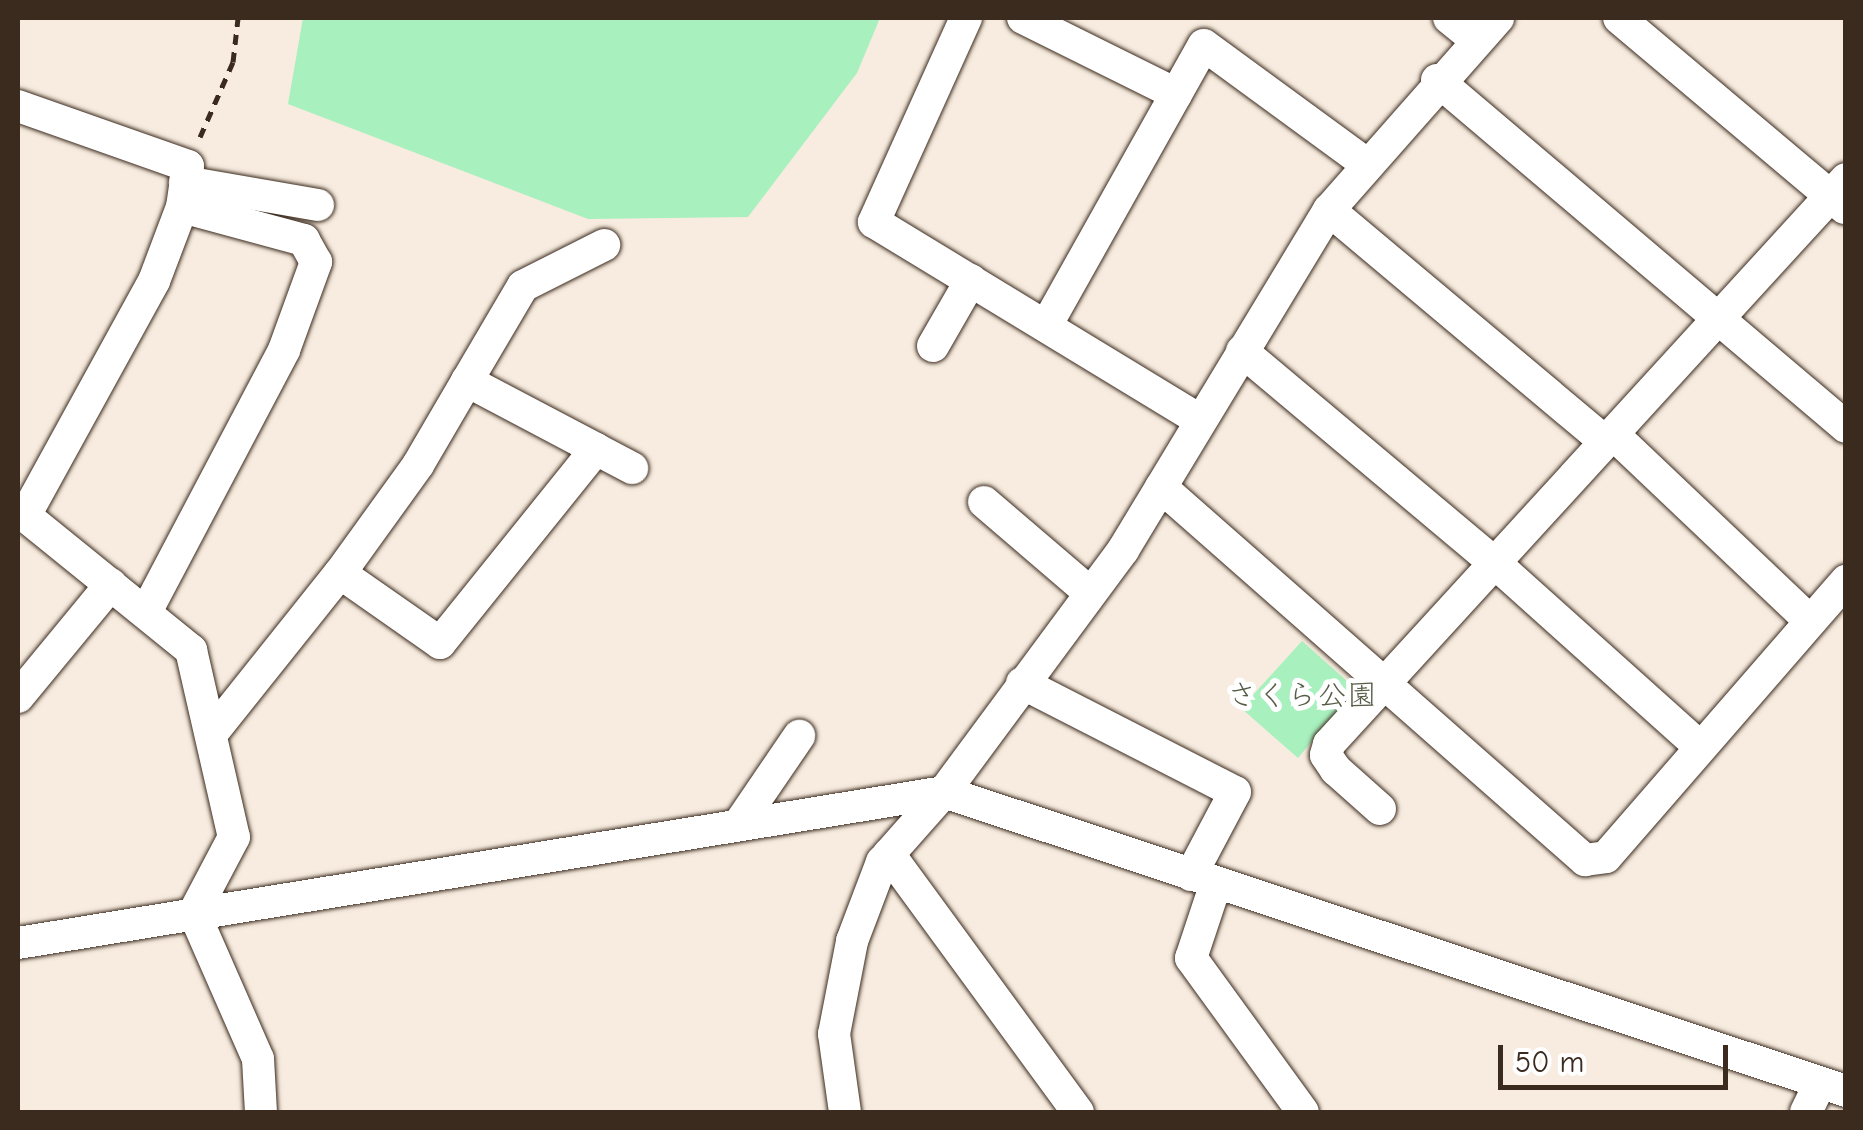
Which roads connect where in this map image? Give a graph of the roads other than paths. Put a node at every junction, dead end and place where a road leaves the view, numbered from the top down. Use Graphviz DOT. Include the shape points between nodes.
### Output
graph roads {
  1 [pos="966,18"];
  2 [pos="1023,18"];
  3 [pos="1449,18"];
  4 [pos="1619,18"];
  5 [pos="1486,28"];
  6 [pos="1437,80"];
  7 [pos="1176,94"];
  8 [pos="18,106"];
  9 [pos="1364,163"];
  10 [pos="185,185"];
  11 [pos="1841,194"];
  12 [pos="318,205"];
  13 [pos="1328,210"];
  14 [pos="604,245"];
  15 [pos="971,280"];
  16 [pos="1718,318"];
  17 [pos="1046,326"];
  18 [pos="933,346"];
  19 [pos="1242,351"];
  20 [pos="468,381"];
  21 [pos="1198,418"];
  22 [pos="1846,427"];
  23 [pos="1609,438"];
  24 [pos="596,449"];
  25 [pos="632,468"];
  26 [pos="1161,487"];
  27 [pos="984,502"];
  28 [pos="21,513"];
  29 [pos="1495,563"];
  30 [pos="340,572"];
  31 [pos="1846,581"];
  32 [pos="112,584"];
  33 [pos="1090,593"];
  34 [pos="146,612"];
  35 [pos="1810,620"];
  36 [pos="1022,683"];
  37 [pos="1382,687"];
  38 [pos="18,696"];
  39 [pos="212,732"];
  40 [pos="799,736"];
  41 [pos="1699,746"];
  42 [pos="944,792"];
  43 [pos="1380,809"];
  44 [pos="739,824"];
  45 [pos="889,854"];
  46 [pos="1203,879"];
  47 [pos="194,913"];
  48 [pos="18,943"];
  49 [pos="1823,1096"];
  50 [pos="261,1112"];
  51 [pos="845,1112"];
  52 [pos="1078,1112"];
  53 [pos="1303,1112"];
  1 -- 15 [label="street" via="874,222"];
  2 -- 7 [label="street"];
  3 -- 5 [label="street"];
  4 -- 11 [label="street"];
  5 -- 6 [label="street"];
  6 -- 9 [label="street"];
  6 -- 16 [label="street"];
  7 -- 9 [label="street" via="1204,45"];
  7 -- 17 [label="street"];
  8 -- 10 [label="street"];
  9 -- 13 [label="street"];
  10 -- 12 [label="street"];
  10 -- 28 [label="street" via="154,281"];
  10 -- 34 [label="street" via="304,240 316,262 284,350"];
  11 -- 16 [label="street"];
  13 -- 19 [label="street"];
  13 -- 23 [label="street"];
  14 -- 20 [label="street" via="523,286"];
  15 -- 17 [label="street"];
  15 -- 18 [label="street"];
  16 -- 22 [label="street"];
  16 -- 23 [label="street"];
  17 -- 21 [label="street"];
  19 -- 21 [label="street"];
  19 -- 29 [label="street"];
  20 -- 24 [label="street"];
  20 -- 30 [label="street" via="418,465"];
  21 -- 26 [label="street"];
  23 -- 29 [label="street"];
  23 -- 35 [label="street"];
  24 -- 25 [label="street"];
  24 -- 30 [label="street" via="440,643"];
  26 -- 33 [label="street"];
  26 -- 37 [label="street"];
  27 -- 33 [label="street"];
  28 -- 32 [label="street"];
  29 -- 37 [label="street"];
  29 -- 41 [label="street"];
  30 -- 39 [label="street"];
  31 -- 35 [label="street"];
  32 -- 34 [label="street"];
  32 -- 38 [label="street"];
  33 -- 36 [label="street"];
  34 -- 39 [label="street" via="192,650"];
  35 -- 41 [label="street"];
  36 -- 42 [label="street"];
  36 -- 46 [label="street" via="1236,792"];
  37 -- 41 [label="street" via="1585,860 1606,857"];
  37 -- 43 [label="street" via="1326,755"];
  39 -- 47 [label="street" via="234,837"];
  40 -- 44 [label="street"];
  42 -- 44 [label="street"];
  42 -- 45 [label="street"];
  42 -- 46 [label="street"];
  44 -- 47 [label="street"];
  45 -- 51 [label="street" via="852,941 834,1034"];
  45 -- 52 [label="street"];
  46 -- 49 [label="street"];
  46 -- 53 [label="street" via="1191,958"];
  47 -- 48 [label="street"];
  47 -- 50 [label="street" via="258,1060"];
}
